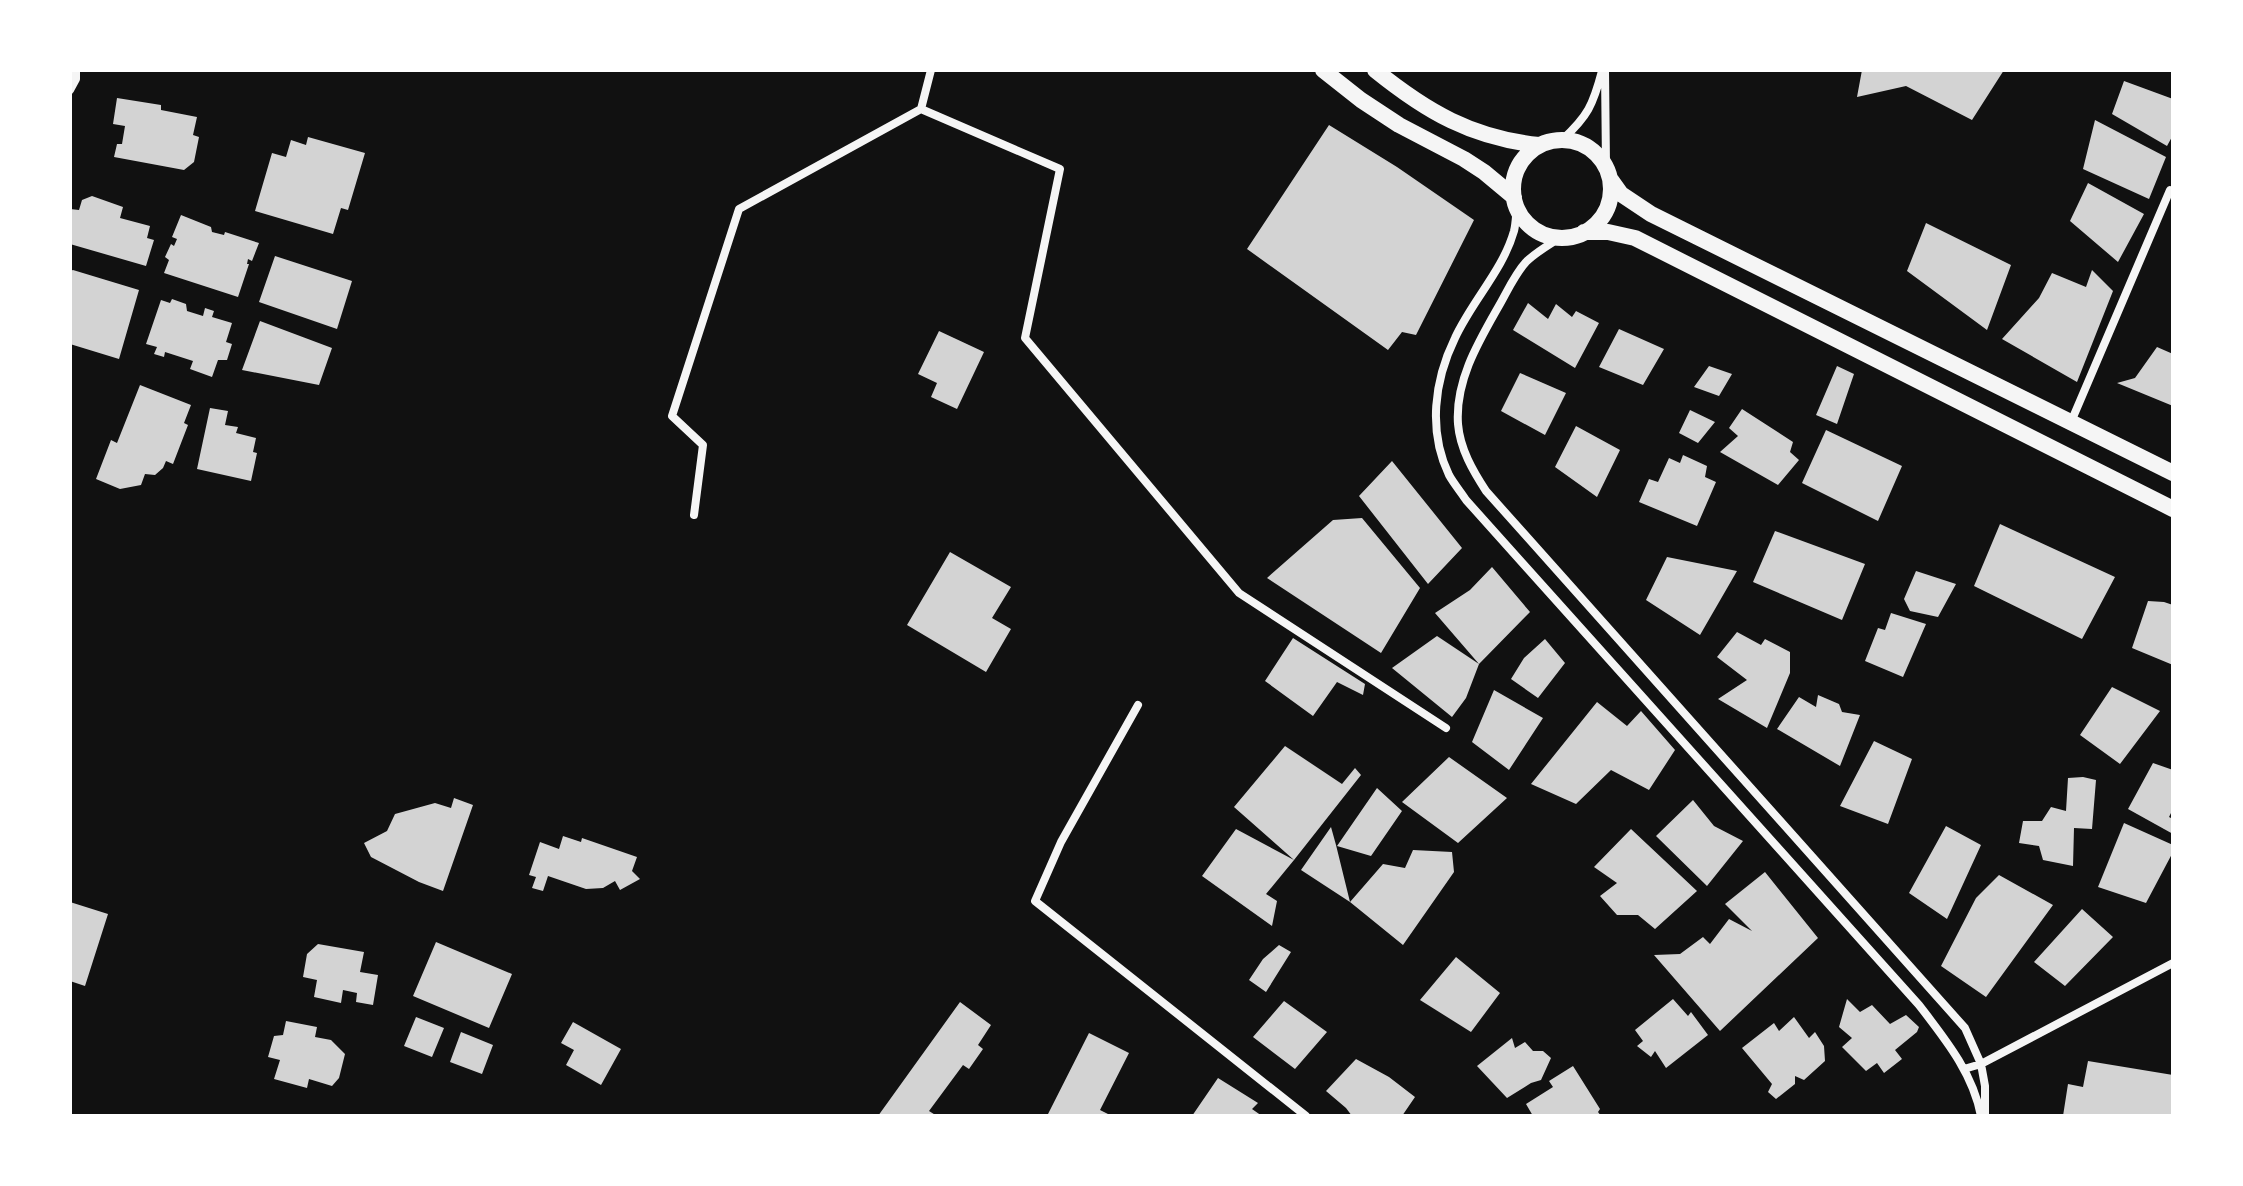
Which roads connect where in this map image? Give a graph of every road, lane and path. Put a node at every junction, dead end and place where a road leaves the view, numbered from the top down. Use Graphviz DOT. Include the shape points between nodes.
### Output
graph roads {
  1 [pos="76,70"];
  2 [pos="931,70"];
  3 [pos="1323,70"];
  4 [pos="1375,70"];
  5 [pos="1603,70"];
  6 [pos="70,90"];
  7 [pos="921,109"];
  8 [pos="1562,140"];
  9 [pos="1539,145"];
  10 [pos="1608,173"];
  11 [pos="2173,191"];
  12 [pos="1515,202"];
  13 [pos="1584,232"];
  14 [pos="1561,237"];
  15 [pos="2071,422"];
  16 [pos="2173,473"];
  17 [pos="2173,509"];
  18 [pos="694,515"];
  19 [pos="1138,705"];
  20 [pos="1446,728"];
  21 [pos="2173,963"];
  22 [pos="1981,1064"];
  23 [pos="1964,1069"];
  24 [pos="1306,1116"];
  25 [pos="1983,1116"];
  1 -- 6 [label="street"];
  2 -- 7 [label="street"];
  3 -- 12 [label="main road" via="1399,125 1484,172"];
  4 -- 9 [label="main road" via="1464,128"];
  5 -- 8 [label="street" via="1588,112"];
  5 -- 10 [label="street"];
  7 -- 18 [label="street" via="739,209 672,416 703,445"];
  7 -- 20 [label="street" via="1060,169 1025,338 1239,593"];
  8 -- 9 [label="main road"];
  8 -- 10 [label="main road" via="1585,145"];
  9 -- 12 [label="main road" via="1518,167"];
  10 -- 13 [label="main road" via="1611,195 1605,212"];
  10 -- 15 [label="main road" via="1621,194 1651,214"];
  11 -- 15 [label="street"];
  12 -- 14 [label="main road" via="1528,224"];
  12 -- 23 [label="street" via="1506,253 1444,365 1435,423 1450,476 1919,1005"];
  13 -- 14 [label="main road"];
  13 -- 17 [label="main road" via="1635,238"];
  14 -- 22 [label="street" via="1525,263 1473,352 1459,399 1458,424 1473,471 1949,1008"];
  15 -- 16 [label="main road"];
  19 -- 24 [label="street" via="1061,842 1035,901"];
  21 -- 22 [label="street"];
  22 -- 23 [label="street"];
  22 -- 25 [label="street"];
  23 -- 25 [label="street"];
}
